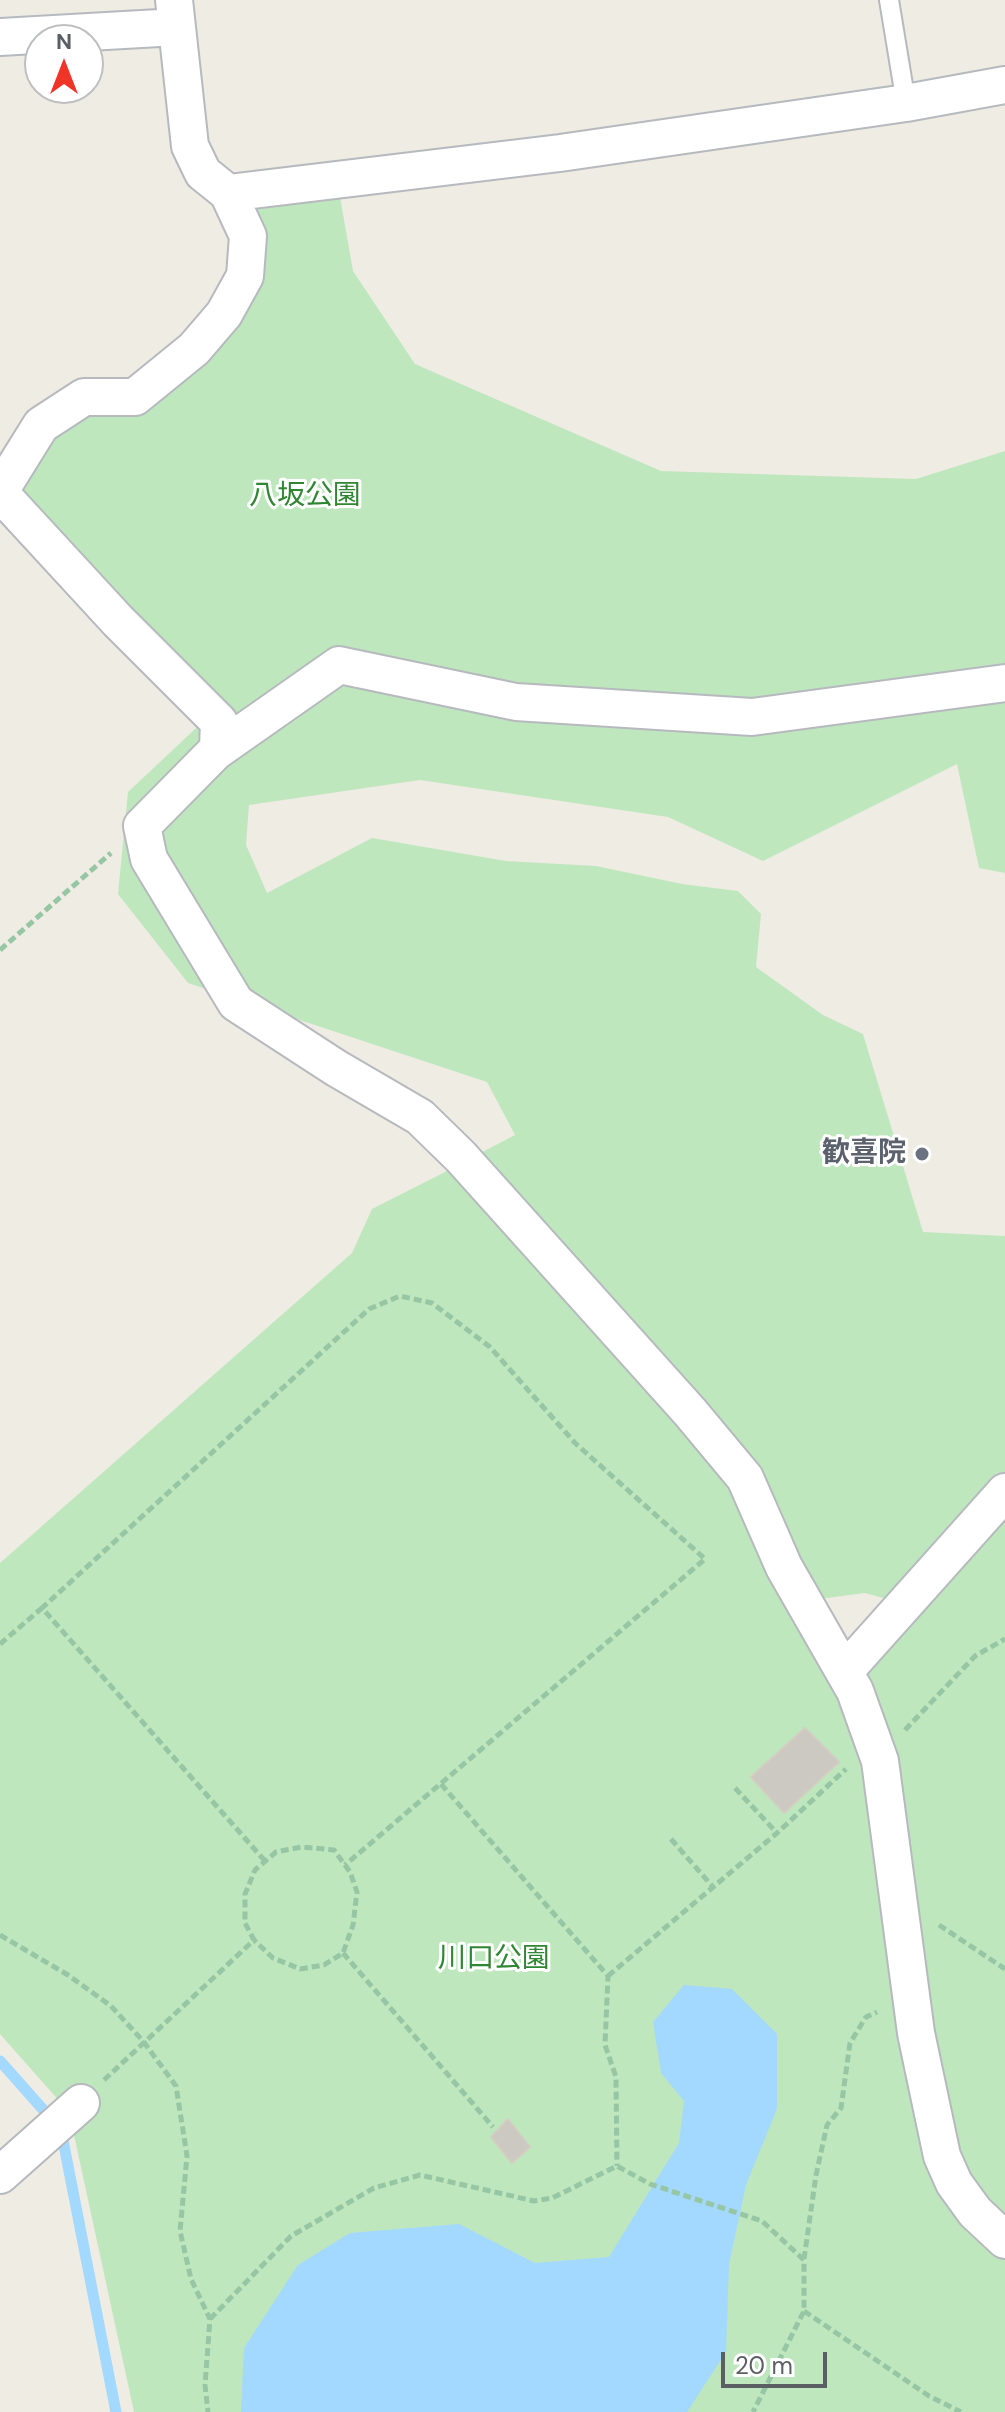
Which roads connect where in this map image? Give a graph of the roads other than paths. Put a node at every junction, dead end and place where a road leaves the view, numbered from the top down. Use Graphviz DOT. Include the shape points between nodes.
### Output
graph roads {
  1 [pos="889,0"];
  2 [pos="176,13"];
  3 [pos="0,37"];
  4 [pos="1005,85"];
  5 [pos="906,103"];
  6 [pos="228,193"];
  7 [pos="0,492"];
  8 [pos="1005,683"];
  9 [pos="215,752"];
  10 [pos="1005,1492"];
  11 [pos="844,1672"];
  12 [pos="81,2103"];
  13 [pos="0,2175"];
  14 [pos="1005,2240"];
  1 -- 5 [label="lane"];
  2 -- 3 [label="street"];
  2 -- 6 [label="street" via="190,146 203,173"];
  4 -- 5 [label="street"];
  5 -- 6 [label="street" via="545,155"];
  6 -- 7 [label="street" via="248,236 245,276 224,314 194,349 135,397 84,397 41,425"];
  7 -- 9 [label="street" via="219,722"];
  8 -- 9 [label="street" via="752,717 516,702 339,665"];
  9 -- 11 [label="street" via="142,826 149,859 236,1003 420,1117 461,1157 745,1478 784,1567"];
  10 -- 11 [label="street"];
  11 -- 14 [label="street" via="880,1761 911,1999 942,2156 975,2212"];
  12 -- 13 [label="street"];
}
